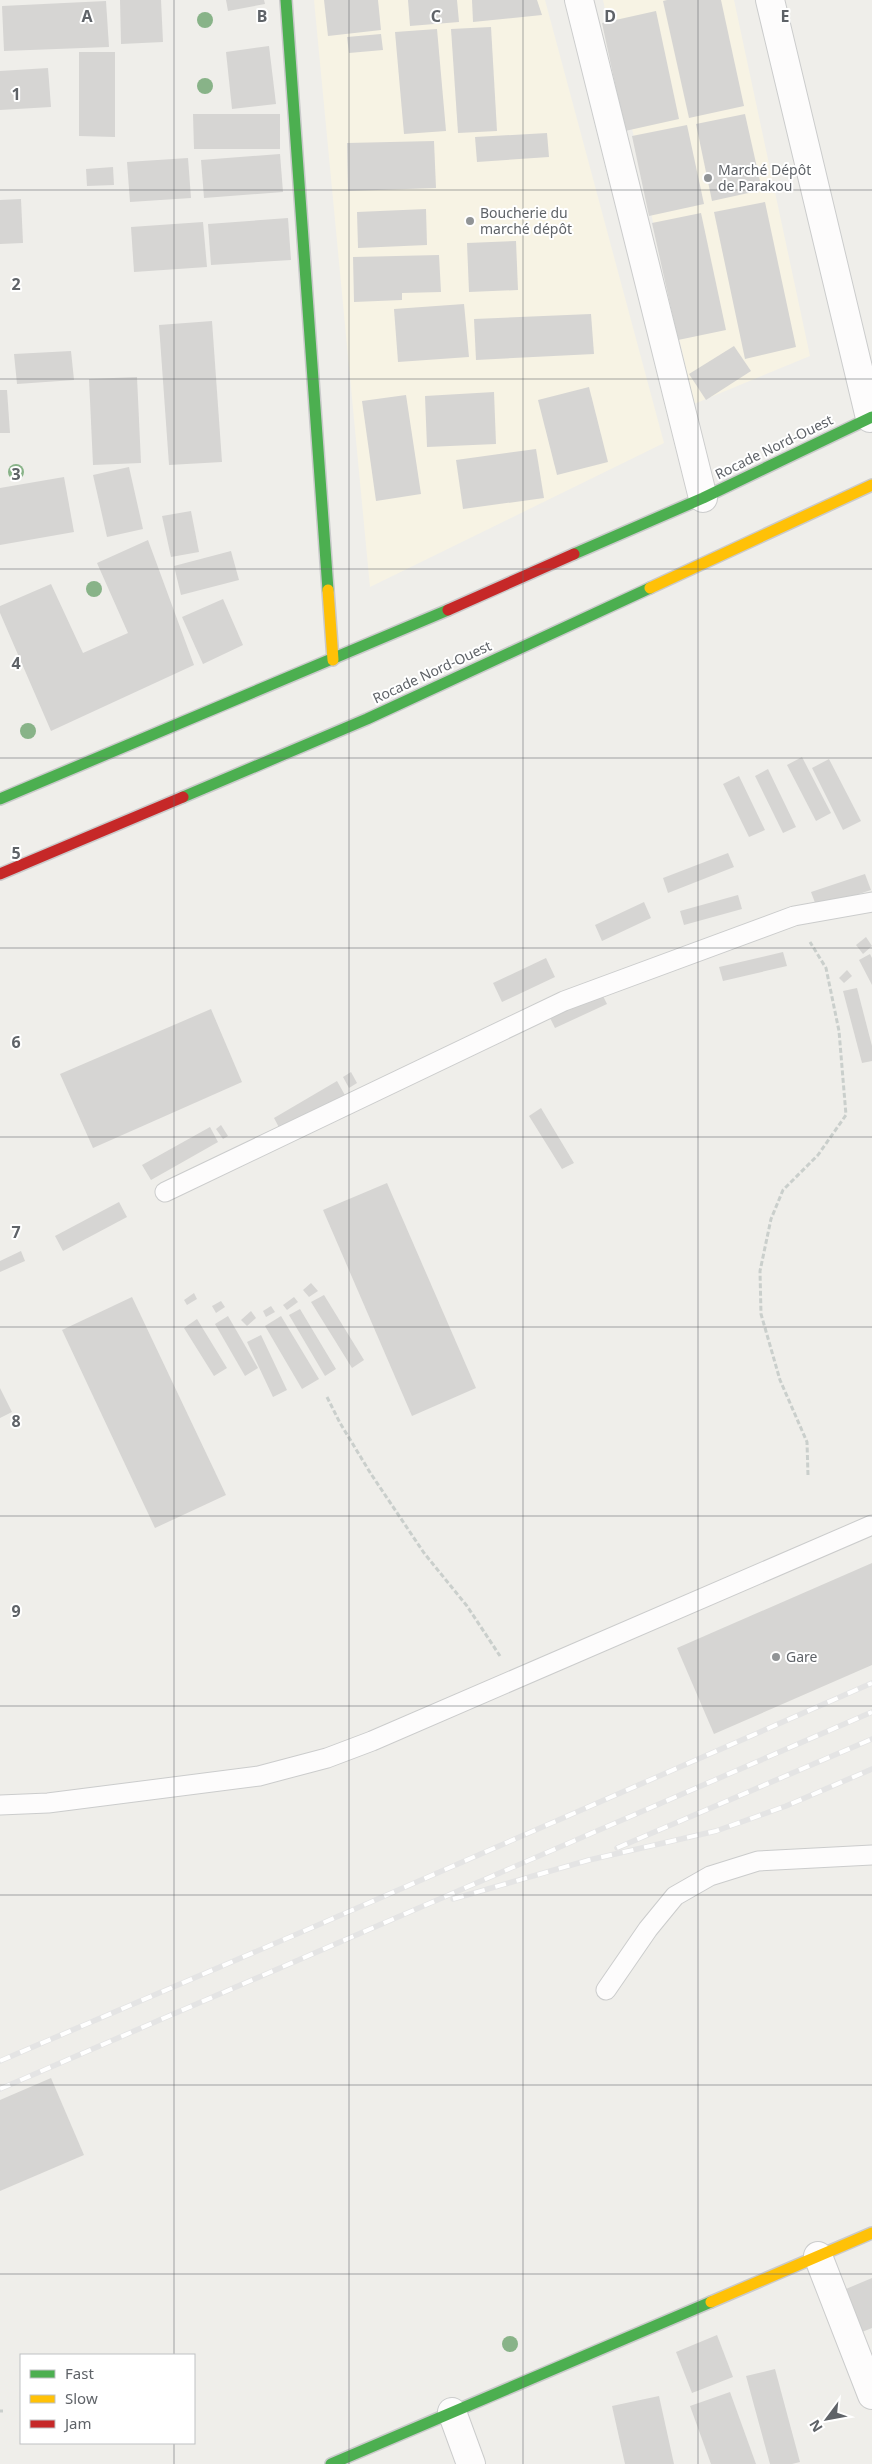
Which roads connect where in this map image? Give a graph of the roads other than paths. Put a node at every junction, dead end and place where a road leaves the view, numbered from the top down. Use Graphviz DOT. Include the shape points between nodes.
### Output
graph roads {
  1 [pos="286,0"];
  2 [pos="579,0"];
  3 [pos="770,0"];
  4 [pos="871,418"];
  5 [pos="872,485"];
  6 [pos="703,498"];
  7 [pos="333,660"];
  8 [pos="0,799"];
  9 [pos="0,874"];
  10 [pos="872,902"];
  11 [pos="165,1192"];
  12 [pos="872,1525"];
  13 [pos="0,1805"];
  14 [pos="872,1854"];
  15 [pos="606,1990"];
  16 [pos="872,2233"];
  17 [pos="818,2256"];
  18 [pos="872,2395"];
  19 [pos="452,2412"];
  20 [pos="331,2464"];
  21 [pos="471,2464"];
  1 -- 7 [label="main road"];
  2 -- 6 [label="street"];
  3 -- 4 [label="street"];
  4 -- 6 [label="main road, Rocade Nord-Ouest"];
  5 -- 9 [label="main road, Rocade Nord-Ouest" via="367,719"];
  6 -- 7 [label="main road, Rocade Nord-Ouest"];
  7 -- 8 [label="main road, Rocade Nord-Ouest"];
  10 -- 11 [label="lane" via="794,916 564,1001"];
  12 -- 13 [label="lane" via="327,1758 260,1776 48,1803"];
  14 -- 15 [label="lane" via="758,1861 710,1876 675,1896 648,1928"];
  16 -- 17 [label="main road"];
  17 -- 18 [label="street"];
  17 -- 19 [label="main road"];
  19 -- 20 [label="main road"];
  19 -- 21 [label="street"];
}
